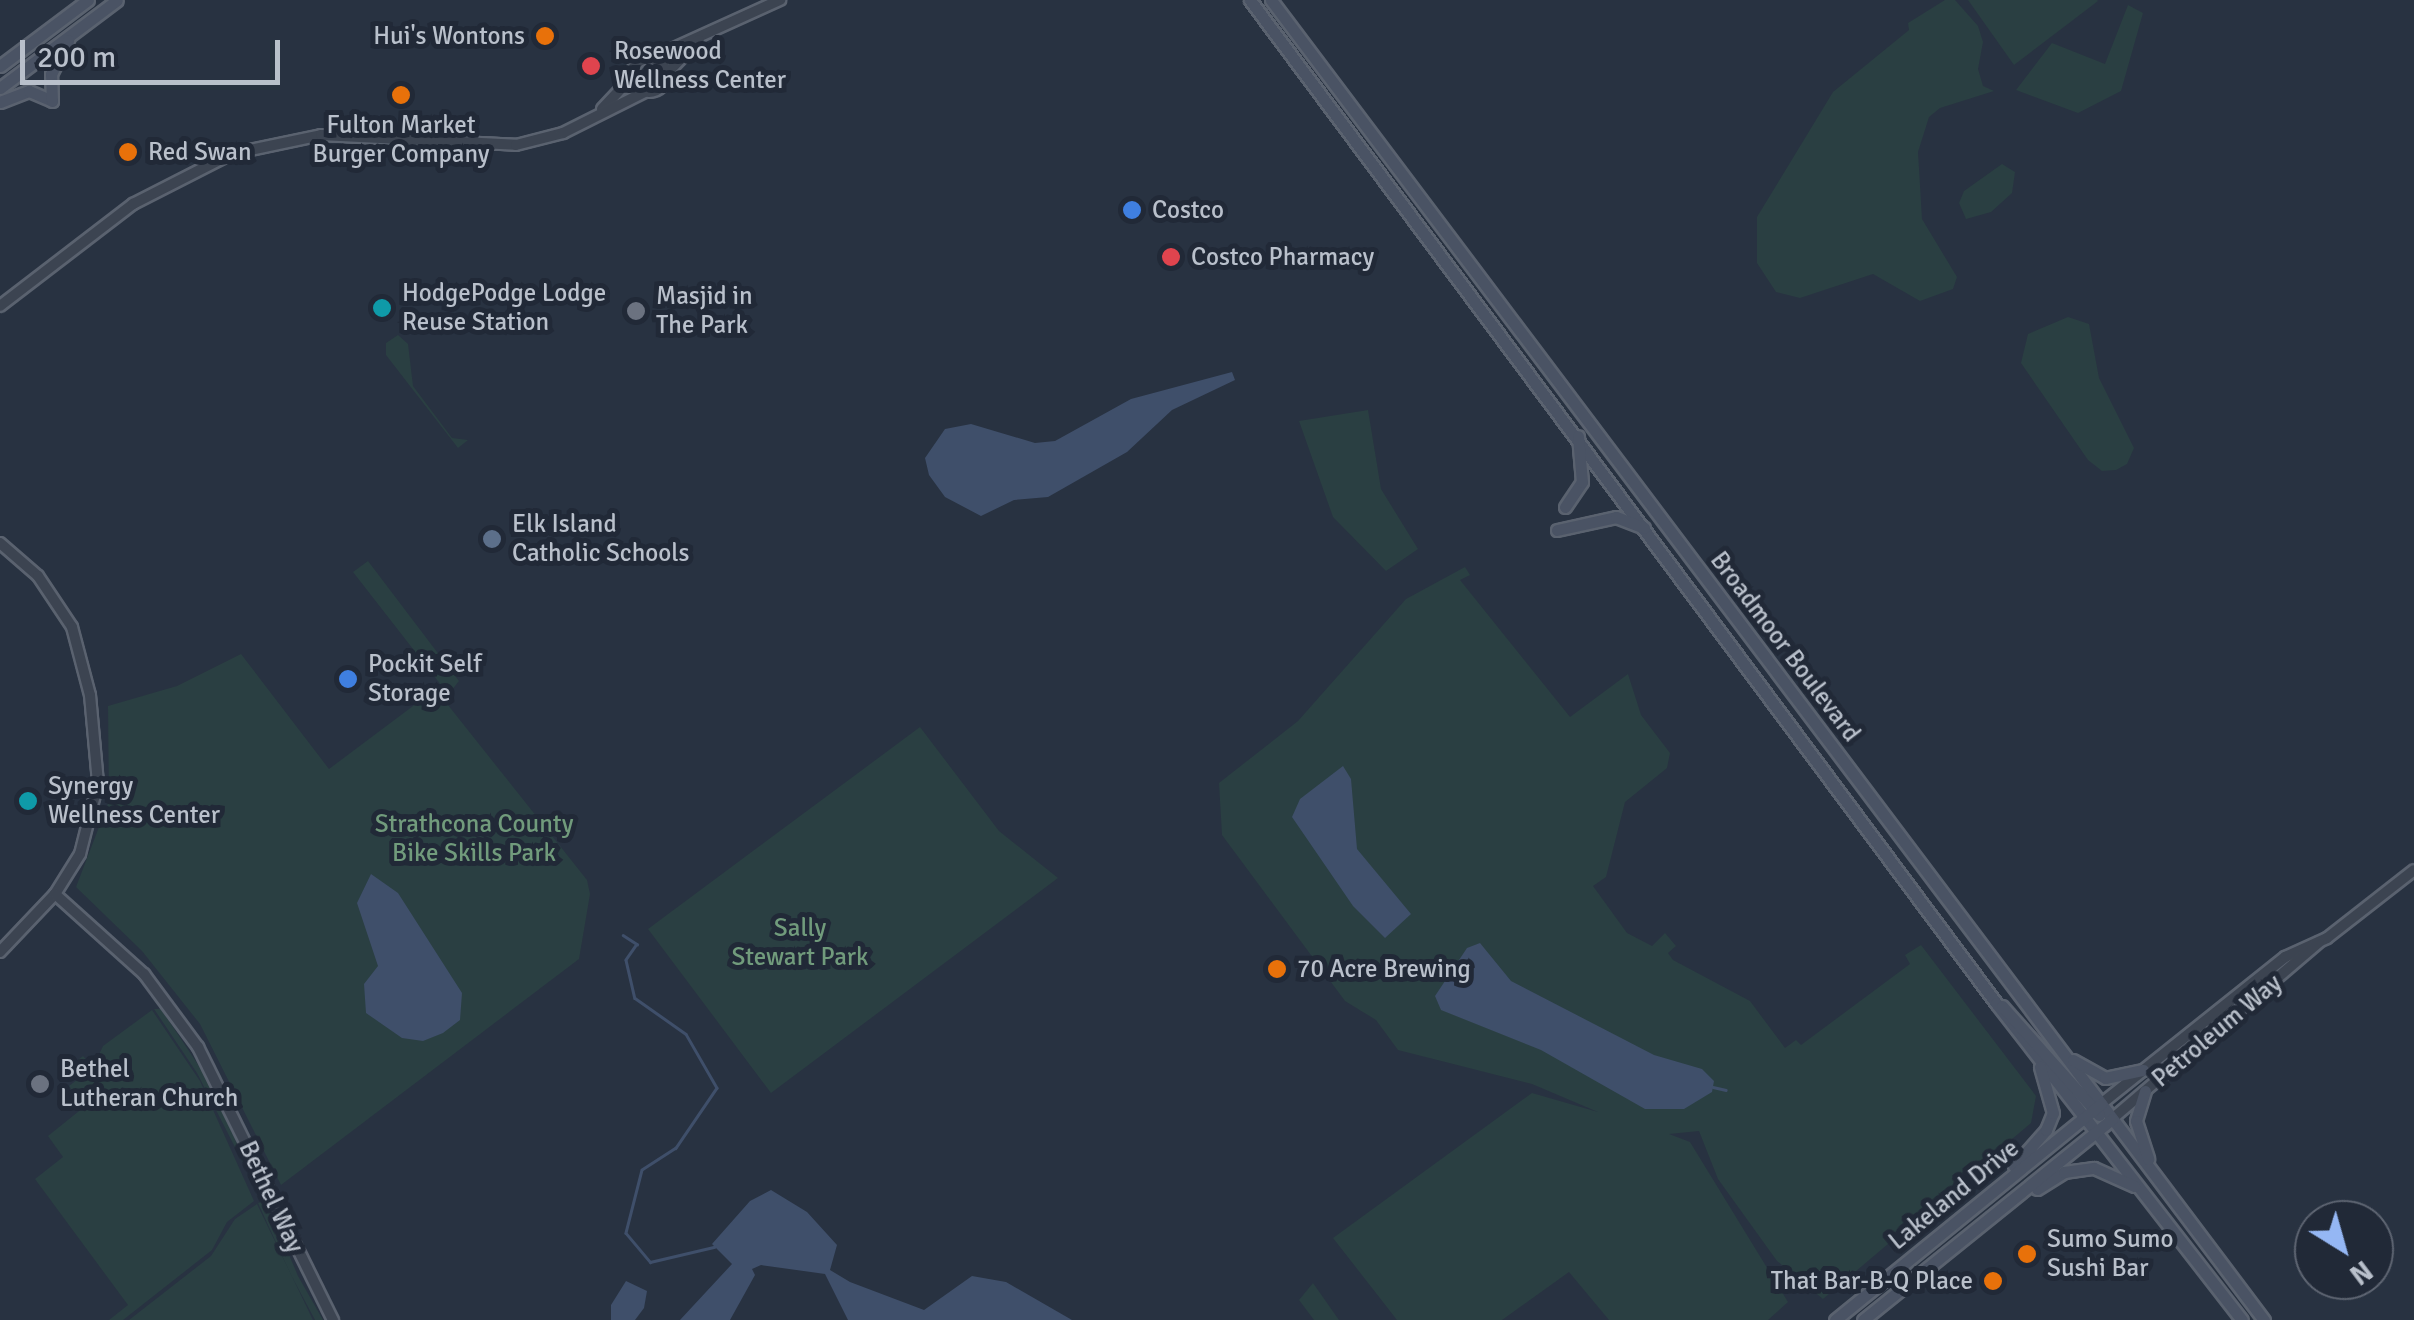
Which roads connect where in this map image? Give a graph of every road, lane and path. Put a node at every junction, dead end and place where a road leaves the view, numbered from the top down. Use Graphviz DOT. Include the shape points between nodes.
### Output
graph roads {
  1 [pos="88,0"];
  2 [pos="116,0"];
  3 [pos="780,0"];
  4 [pos="1250,0"];
  5 [pos="1271,0"];
  6 [pos="72,34"];
  7 [pos="703,36"];
  8 [pos="652,58"];
  9 [pos="0,66"];
  10 [pos="666,74"];
  11 [pos="632,78"];
  12 [pos="0,88"];
  13 [pos="645,92"];
  14 [pos="0,102"];
  15 [pos="594,117"];
  16 [pos="0,306"];
  17 [pos="1578,436"];
  18 [pos="1565,507"];
  19 [pos="1648,529"];
  20 [pos="1557,530"];
  21 [pos="0,543"];
  22 [pos="2414,870"];
  23 [pos="55,894"];
  24 [pos="2320,941"];
  25 [pos="0,952"];
  26 [pos="1996,1003"];
  27 [pos="2060,1050"];
  28 [pos="2035,1054"];
  29 [pos="2143,1070"];
  30 [pos="2145,1091"];
  31 [pos="2093,1110"];
  32 [pos="2112,1119"];
  33 [pos="2096,1132"];
  34 [pos="2155,1177"];
  35 [pos="2136,1187"];
  36 [pos="1996,1216"];
  37 [pos="1952,1226"];
  38 [pos="1866,1319"];
  39 [pos="333,1320"];
  40 [pos="1835,1320"];
  41 [pos="2242,1320"];
  42 [pos="2264,1320"];
  1 -- 9 [label="main road"];
  2 -- 6 [label="main road"];
  3 -- 7 [label="street"];
  4 -- 17 [label="main road, Broadmoor Boulevard"];
  5 -- 27 [label="main road, Broadmoor Boulevard"];
  6 -- 12 [label="main road"];
  6 -- 14 [label="main road" via="51,74 52,100 29,91"];
  7 -- 8 [label="street"];
  7 -- 10 [label="street"];
  8 -- 10 [label="street"];
  8 -- 11 [label="street" via="636,64"];
  10 -- 13 [label="street" via="660,88"];
  11 -- 13 [label="street"];
  11 -- 15 [label="street"];
  13 -- 15 [label="street"];
  15 -- 16 [label="street" via="536,142 500,148 321,135 248,149 173,178"];
  17 -- 18 [label="main road" via="1582,482"];
  17 -- 19 [label="main road, Broadmoor Boulevard"];
  19 -- 20 [label="main road" via="1616,517"];
  19 -- 26 [label="main road, Broadmoor Boulevard"];
  21 -- 23 [label="street" via="56,600 72,627 90,695 95,810 80,854"];
  22 -- 24 [label="street, Petroleum Way"];
  23 -- 25 [label="street"];
  23 -- 39 [label="street, Bethel Way" via="144,974 198,1047"];
  24 -- 29 [label="street, Petroleum Way" via="2285,957"];
  24 -- 30 [label="street, Petroleum Way"];
  26 -- 28 [label="main road, Broadmoor Boulevard"];
  26 -- 31 [label="main road" via="2015,1014"];
  27 -- 29 [label="main road" via="2098,1077"];
  27 -- 31 [label="main road, Broadmoor Boulevard"];
  28 -- 31 [label="main road, Broadmoor Boulevard"];
  28 -- 37 [label="main road" via="2055,1103 2051,1121"];
  29 -- 31 [label="street, Petroleum Way"];
  30 -- 32 [label="street, Petroleum Way"];
  30 -- 34 [label="main road" via="2136,1121"];
  31 -- 32 [label="main road, Broadmoor Boulevard"];
  31 -- 33 [label="main road, Broadmoor Boulevard"];
  31 -- 37 [label="main road, Lakeland Drive"];
  32 -- 33 [label="main road, Lakeland Drive"];
  32 -- 34 [label="main road, Broadmoor Boulevard"];
  33 -- 35 [label="main road, Broadmoor Boulevard"];
  33 -- 36 [label="main road, Lakeland Drive"];
  34 -- 42 [label="main road, Broadmoor Boulevard"];
  35 -- 36 [label="main road" via="2097,1168 2074,1169"];
  35 -- 41 [label="main road, Broadmoor Boulevard"];
  36 -- 38 [label="main road, Lakeland Drive"];
  37 -- 40 [label="main road, Lakeland Drive"];
}
